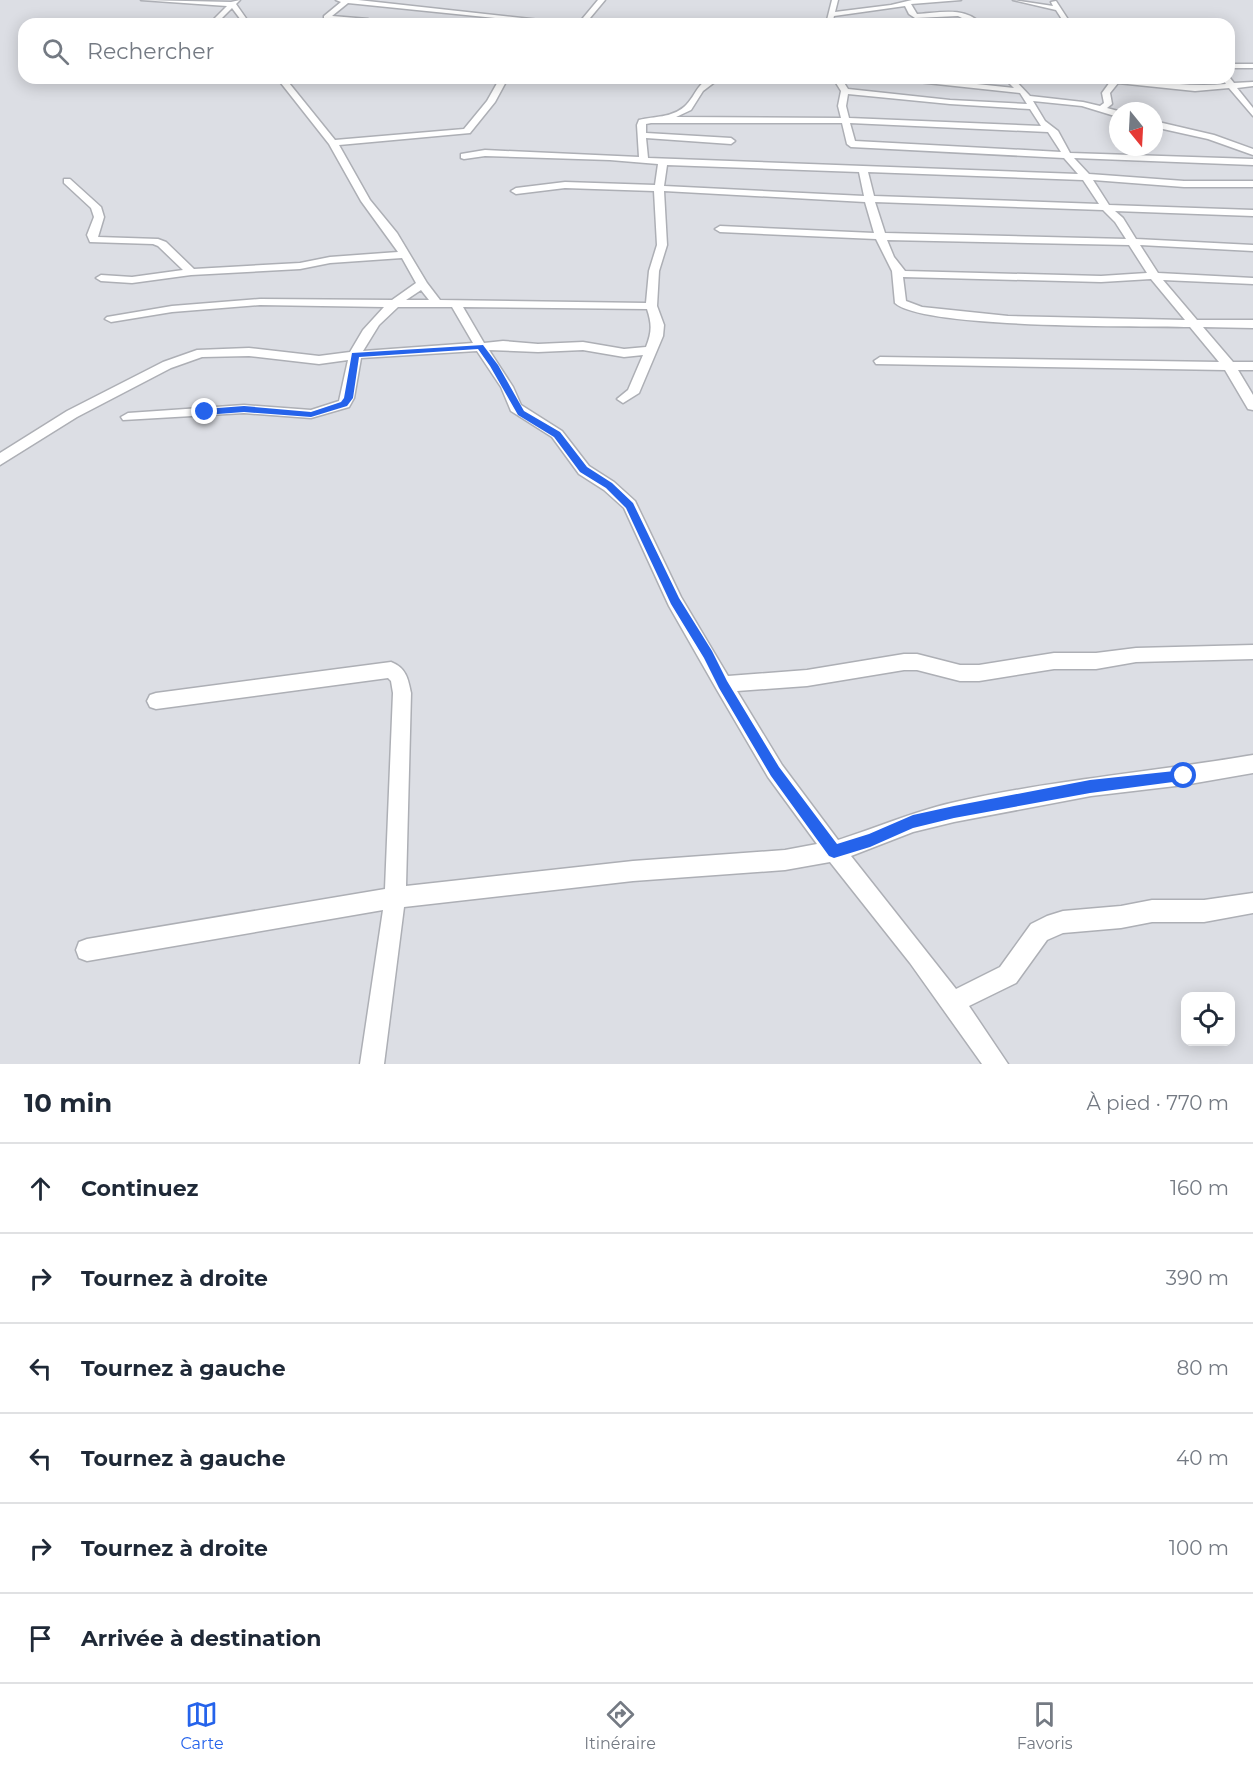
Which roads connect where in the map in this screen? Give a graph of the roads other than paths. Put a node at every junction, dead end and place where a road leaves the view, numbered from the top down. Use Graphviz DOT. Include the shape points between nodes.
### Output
graph roads {
  1 [pos="144,0"];
  2 [pos="339,0"];
  3 [pos="348,0"];
  4 [pos="602,0"];
  5 [pos="835,0"];
  6 [pos="958,0"];
  7 [pos="1016,0"];
  8 [pos="1052,0"];
  9 [pos="235,2"];
  10 [pos="910,2"];
  11 [pos="1059,9"];
  12 [pos="832,14"];
  13 [pos="218,18"];
  14 [pos="244,18"];
  15 [pos="336,18"];
  16 [pos="519,18"];
  17 [pos="586,18"];
  18 [pos="831,18"];
  19 [pos="971,18"];
  20 [pos="1064,18"];
  21 [pos="1235,66"];
  22 [pos="1253,66"];
  23 [pos="1235,82"];
  24 [pos="285,84"];
  25 [pos="501,84"];
  26 [pos="707,84"];
  27 [pos="841,84"];
  28 [pos="946,84"];
  29 [pos="1014,84"];
  30 [pos="1112,84"];
  31 [pos="1155,84"];
  32 [pos="1216,84"];
  33 [pos="1230,84"];
  34 [pos="1253,84"];
  35 [pos="845,91"];
  36 [pos="1025,94"];
  37 [pos="1031,108"];
  38 [pos="1101,109"];
  39 [pos="1109,111"];
  40 [pos="1253,113"];
  41 [pos="667,119"];
  42 [pos="847,120"];
  43 [pos="1163,126"];
  44 [pos="1048,129"];
  45 [pos="644,135"];
  46 [pos="731,141"];
  47 [pos="333,143"];
  48 [pos="1253,152"];
  49 [pos="1066,154"];
  50 [pos="464,156"];
  51 [pos="856,159"];
  52 [pos="644,160"];
  53 [pos="663,162"];
  54 [pos="1253,162"];
  55 [pos="1086,177"];
  56 [pos="67,181"];
  57 [pos="1253,184"];
  58 [pos="660,189"];
  59 [pos="516,191"];
  60 [pos="869,199"];
  61 [pos="1107,209"];
  62 [pos="1253,213"];
  63 [pos="720,230"];
  64 [pos="881,236"];
  65 [pos="1133,241"];
  66 [pos="1253,248"];
  67 [pos="405,255"];
  68 [pos="897,271"];
  69 [pos="191,272"];
  70 [pos="1154,276"];
  71 [pos="101,278"];
  72 [pos="1253,281"];
  73 [pos="422,284"];
  74 [pos="394,303"];
  75 [pos="438,305"];
  76 [pos="456,305"];
  77 [pos="651,306"];
  78 [pos="111,319"];
  79 [pos="1193,322"];
  80 [pos="1253,324"];
  81 [pos="480,347"];
  82 [pos="650,351"];
  83 [pos="355,355"];
  84 [pos="880,361"];
  85 [pos="1229,365"];
  86 [pos="1253,366"];
  87 [pos="623,399"];
  88 [pos="1253,406"];
  89 [pos="128,417"];
  90 [pos="0,460"];
  91 [pos="1253,652"];
  92 [pos="723,684"];
  93 [pos="156,701"];
  94 [pos="1253,764"];
  95 [pos="834,851"];
  96 [pos="395,898"];
  97 [pos="1253,903"];
  98 [pos="87,950"];
  99 [pos="954,1002"];
  100 [pos="372,1064"];
  101 [pos="996,1064"];
  1 -- 9 [label="street"];
  2 -- 3 [label="street"];
  3 -- 15 [label="street" via="326,17"];
  3 -- 16 [label="street"];
  4 -- 17 [label="street"];
  5 -- 12 [label="street"];
  6 -- 10 [label="street"];
  7 -- 11 [label="street"];
  8 -- 11 [label="street"];
  9 -- 13 [label="street"];
  9 -- 14 [label="street"];
  10 -- 12 [label="street"];
  10 -- 19 [label="street" via="910,13 915,16"];
  11 -- 20 [label="street"];
  12 -- 18 [label="street"];
  21 -- 22 [label="street"];
  23 -- 34 [label="street"];
  24 -- 47 [label="street"];
  25 -- 47 [label="street" via="468,131"];
  26 -- 41 [label="street" via="688,108"];
  27 -- 35 [label="street"];
  28 -- 36 [label="street"];
  29 -- 36 [label="street"];
  30 -- 38 [label="street" via="1106,93 1108,104"];
  31 -- 32 [label="street" via="1195,89"];
  33 -- 40 [label="street"];
  35 -- 37 [label="street"];
  35 -- 42 [label="street" via="842,106"];
  36 -- 37 [label="street"];
  36 -- 38 [label="street"];
  37 -- 44 [label="street"];
  38 -- 39 [label="street"];
  41 -- 42 [label="street"];
  41 -- 45 [label="street" via="642,122"];
  42 -- 44 [label="street"];
  42 -- 51 [label="street"];
  43 -- 48 [label="street"];
  44 -- 49 [label="street" via="1055,133"];
  45 -- 46 [label="street"];
  45 -- 52 [label="street"];
  47 -- 67 [label="street" via="366,201"];
  49 -- 51 [label="street"];
  49 -- 54 [label="street"];
  49 -- 55 [label="street"];
  50 -- 52 [label="street" via="485,153"];
  51 -- 53 [label="street"];
  51 -- 55 [label="street"];
  51 -- 60 [label="street"];
  52 -- 53 [label="street"];
  53 -- 58 [label="street"];
  55 -- 57 [label="street"];
  55 -- 61 [label="street"];
  56 -- 69 [label="street" via="96,207 99,217 92,235 94,240 154,241"];
  58 -- 59 [label="street" via="564,185"];
  58 -- 60 [label="street"];
  58 -- 77 [label="street" via="662,245 654,271"];
  60 -- 61 [label="street"];
  60 -- 64 [label="street"];
  61 -- 62 [label="street"];
  61 -- 65 [label="street"];
  63 -- 64 [label="street"];
  64 -- 65 [label="street"];
  64 -- 68 [label="street"];
  65 -- 66 [label="street"];
  65 -- 70 [label="street"];
  67 -- 69 [label="street"];
  67 -- 73 [label="street"];
  68 -- 70 [label="street" via="1101,279"];
  68 -- 79 [label="street" via="901,303 926,313 988,320"];
  69 -- 71 [label="street" via="132,280"];
  70 -- 72 [label="street"];
  70 -- 79 [label="street"];
  73 -- 74 [label="street"];
  73 -- 75 [label="street"];
  74 -- 75 [label="street"];
  74 -- 78 [label="street" via="260,302 172,309"];
  74 -- 83 [label="street" via="365,333"];
  75 -- 76 [label="street"];
  76 -- 77 [label="street"];
  76 -- 81 [label="street"];
  77 -- 82 [label="street" via="658,324"];
  79 -- 80 [label="street"];
  79 -- 85 [label="street"];
  81 -- 82 [label="street" via="583,346 624,353"];
  81 -- 83 [label="street"];
  81 -- 92 [label="street" via="521,413 557,434 584,470 630,506 675,601"];
  82 -- 87 [label="street" via="633,393"];
  83 -- 89 [label="street" via="344,404 311,414 244,409"];
  83 -- 90 [label="street" via="319,360 249,352 201,353 142,377 72,414"];
  84 -- 85 [label="street"];
  85 -- 86 [label="street"];
  85 -- 88 [label="street"];
  91 -- 92 [label="street" via="1054,661 979,673 904,662 807,678"];
  92 -- 95 [label="street" via="775,771"];
  93 -- 96 [label="street" via="391,670 399,677 402,693"];
  94 -- 95 [label="street" via="1090,787 954,812 913,822"];
  95 -- 96 [label="street" via="785,860 633,871"];
  95 -- 99 [label="street"];
  96 -- 98 [label="street"];
  96 -- 100 [label="street"];
  97 -- 99 [label="street" via="1204,910 1152,911 1047,927 1039,932 1008,975"];
  99 -- 101 [label="street"];
}
